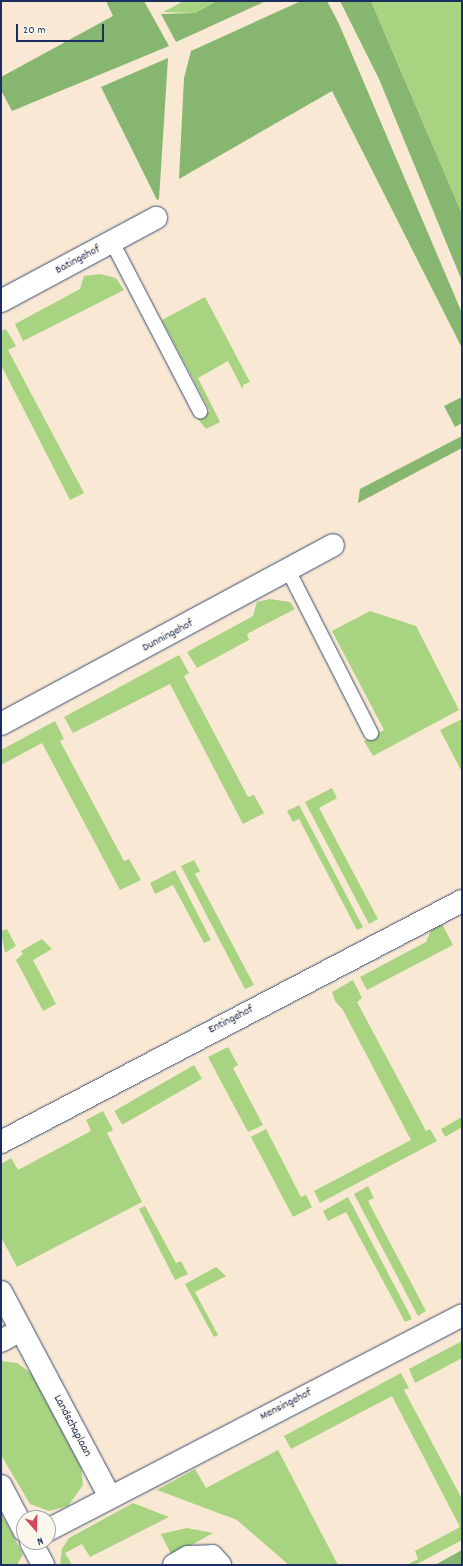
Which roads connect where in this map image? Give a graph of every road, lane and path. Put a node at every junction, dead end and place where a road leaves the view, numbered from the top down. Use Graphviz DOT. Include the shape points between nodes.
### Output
graph roads {
  1 [pos="156,218"];
  2 [pos="112,242"];
  3 [pos="1,301"];
  4 [pos="200,411"];
  5 [pos="333,545"];
  6 [pos="288,570"];
  7 [pos="1,724"];
  8 [pos="371,733"];
  9 [pos="462,901"];
  10 [pos="1,1142"];
  11 [pos="1,1292"];
  12 [pos="462,1315"];
  13 [pos="21,1330"];
  14 [pos="1,1341"];
  15 [pos="1,1486"];
  16 [pos="110,1497"];
  17 [pos="16,1515"];
  18 [pos="56,1526"];
  19 [pos="34,1550"];
  20 [pos="42,1565"];
  21 [pos="174,1565"];
  22 [pos="220,1565"];
  1 -- 2 [label="street, Batingehof"];
  2 -- 3 [label="street, Batingehof"];
  2 -- 4 [label="lane"];
  5 -- 6 [label="street, Dunningehof"];
  6 -- 7 [label="street, Dunningehof"];
  6 -- 8 [label="lane"];
  9 -- 10 [label="street, Entingehof"];
  11 -- 13 [label="street, Landschaplaan"];
  12 -- 16 [label="street, Mensingehof"];
  13 -- 14 [label="street"];
  13 -- 16 [label="street, Landschaplaan"];
  15 -- 17 [label="street"];
  16 -- 18 [label="street"];
  19 -- 20 [label="street"];
  21 -- 22 [label="street" via="188,1558 212,1556"];
}
